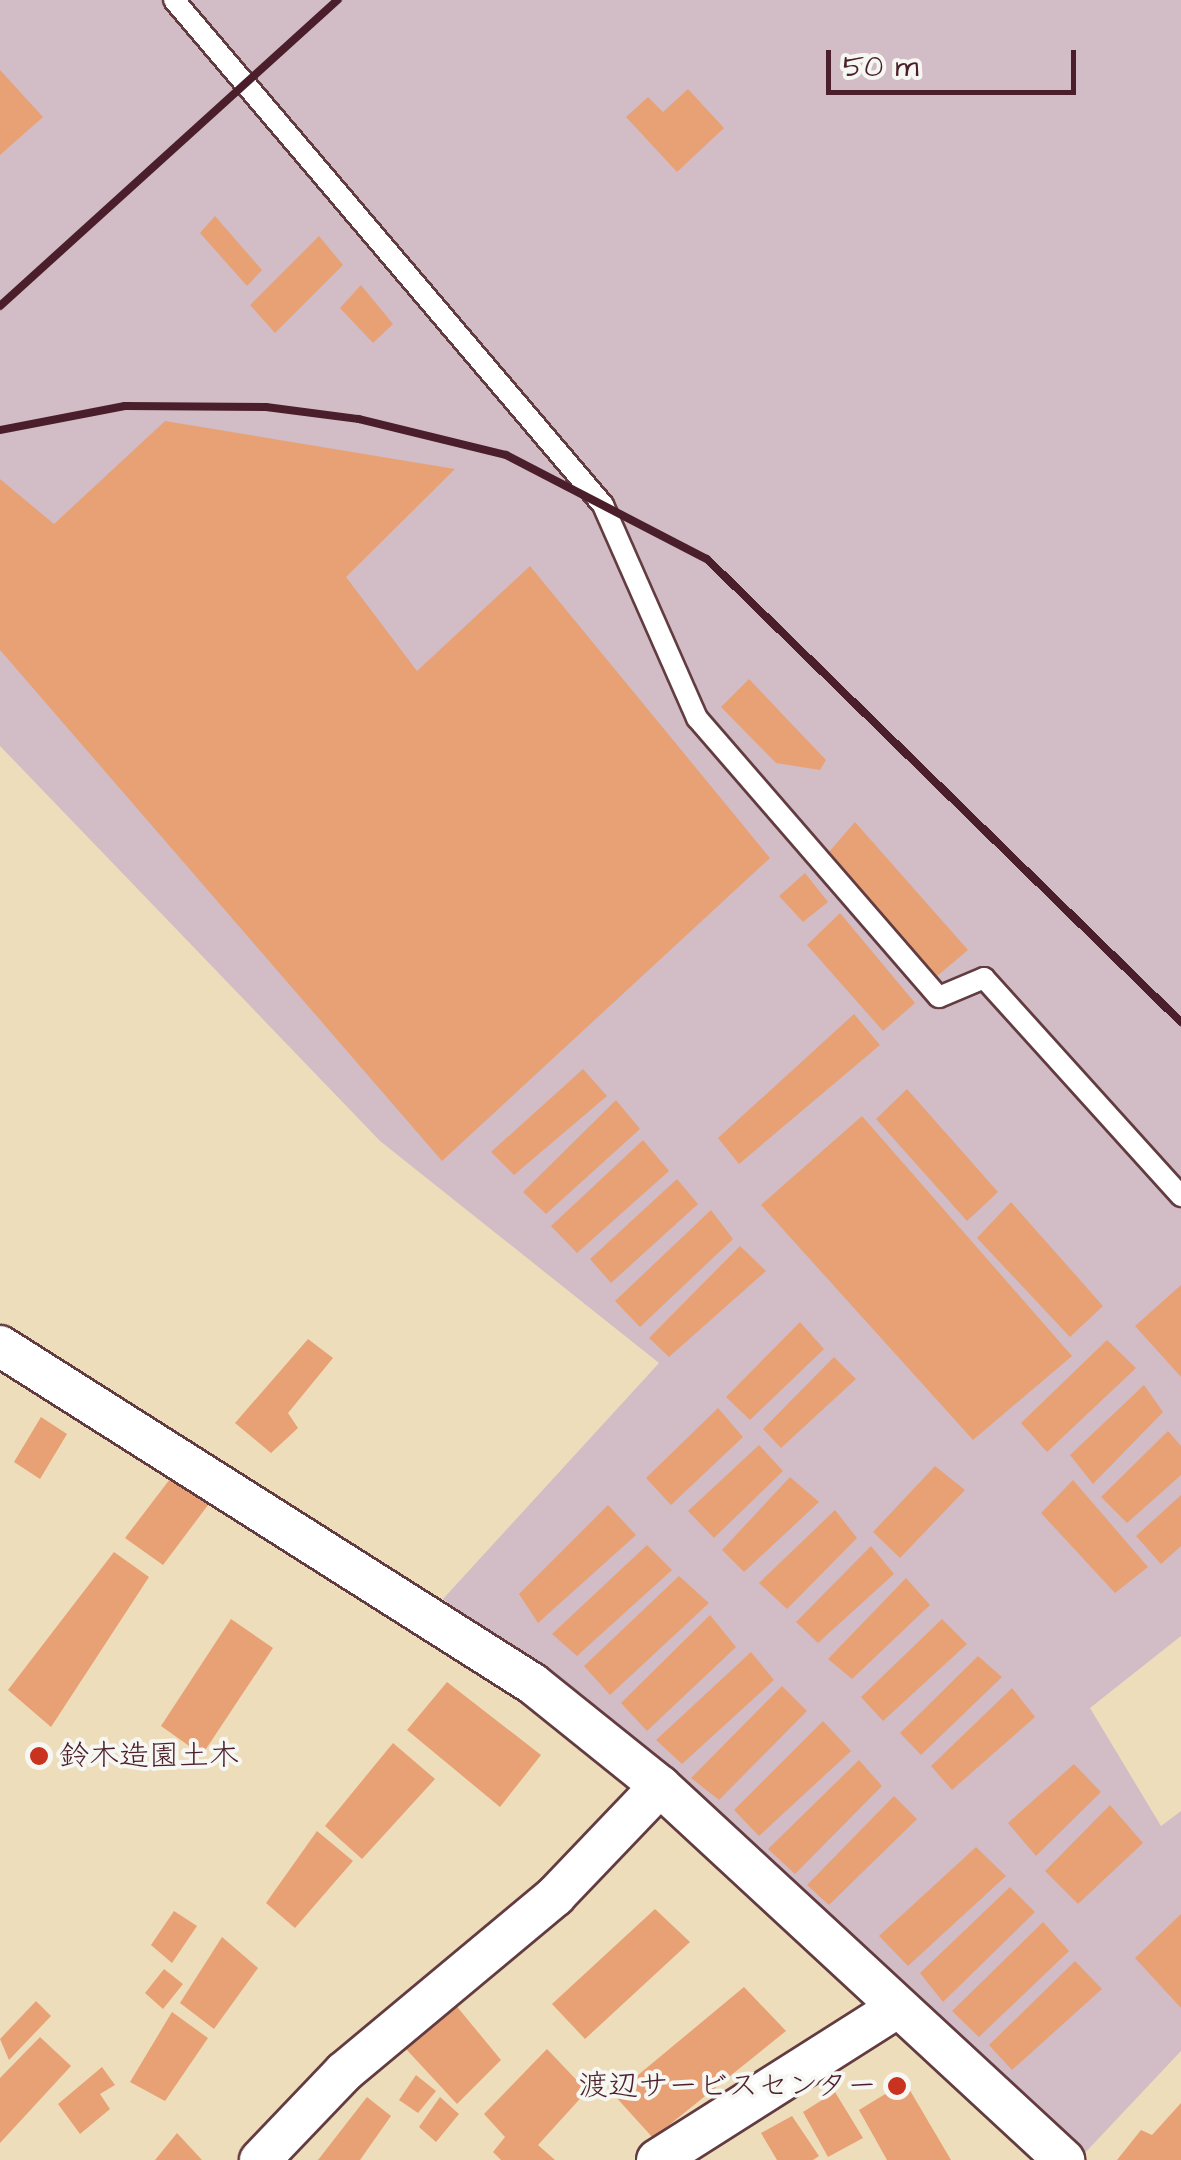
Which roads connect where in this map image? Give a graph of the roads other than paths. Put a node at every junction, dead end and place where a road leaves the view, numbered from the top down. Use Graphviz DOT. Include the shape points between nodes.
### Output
graph roads {
  1 [pos="174,0"];
  2 [pos="1181,1196"];
  3 [pos="0,1346"];
  4 [pos="660,1786"];
  5 [pos="898,2007"];
  6 [pos="260,2160"];
  7 [pos="657,2160"];
  8 [pos="1064,2160"];
  1 -- 2 [label="lane" via="603,505 696,718 939,997 984,978"];
  3 -- 4 [label="street" via="532,1684"];
  4 -- 5 [label="street"];
  4 -- 6 [label="street" via="555,1896 344,2072"];
  5 -- 7 [label="street"];
  5 -- 8 [label="street"];
}
